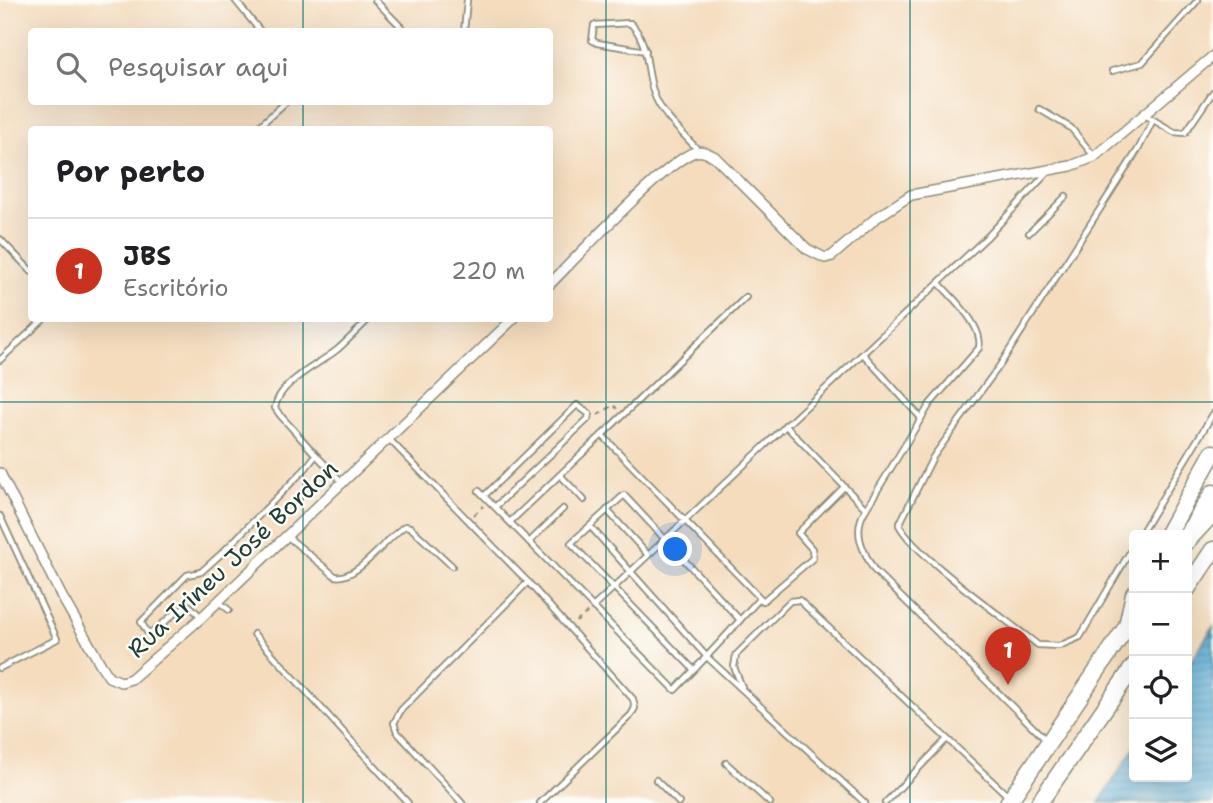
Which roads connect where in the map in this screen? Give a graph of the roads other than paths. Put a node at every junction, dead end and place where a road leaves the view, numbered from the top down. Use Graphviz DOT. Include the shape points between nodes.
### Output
graph roads {
  1 [pos="234,0"];
  2 [pos="375,0"];
  3 [pos="467,0"];
  4 [pos="1198,0"];
  5 [pos="258,28"];
  6 [pos="402,28"];
  7 [pos="464,28"];
  8 [pos="646,51"];
  9 [pos="1213,56"];
  10 [pos="1112,71"];
  11 [pos="1213,92"];
  12 [pos="283,105"];
  13 [pos="1039,109"];
  14 [pos="1149,117"];
  15 [pos="259,126"];
  16 [pos="699,151"];
  17 [pos="1094,157"];
  18 [pos="1049,171"];
  19 [pos="1066,196"];
  20 [pos="1029,233"];
  21 [pos="0,239"];
  22 [pos="28,268"];
  23 [pos="553,281"];
  24 [pos="939,283"];
  25 [pos="746,297"];
  26 [pos="41,322"];
  27 [pos="366,322"];
  28 [pos="510,322"];
  29 [pos="863,354"];
  30 [pos="0,360"];
  31 [pos="1213,414"];
  32 [pos="921,418"];
  33 [pos="785,425"];
  34 [pos="602,435"];
  35 [pos="389,439"];
  36 [pos="1213,453"];
  37 [pos="316,455"];
  38 [pos="0,473"];
  39 [pos="560,475"];
  40 [pos="343,483"];
  41 [pos="844,487"];
  42 [pos="479,491"];
  43 [pos="1213,493"];
  44 [pos="486,498"];
  45 [pos="584,500"];
  46 [pos="495,507"];
  47 [pos="563,509"];
  48 [pos="866,509"];
  49 [pos="607,510"];
  50 [pos="1213,513"];
  51 [pos="0,516"];
  52 [pos="685,521"];
  53 [pos="510,522"];
  54 [pos="590,526"];
  55 [pos="1143,530"];
  56 [pos="1170,530"];
  57 [pos="1189,530"];
  58 [pos="287,536"];
  59 [pos="1192,536"];
  60 [pos="664,539"];
  61 [pos="529,542"];
  62 [pos="1213,550"];
  63 [pos="1129,554"];
  64 [pos="648,555"];
  65 [pos="452,566"];
  66 [pos="631,572"];
  67 [pos="528,582"];
  68 [pos="1192,582"];
  69 [pos="614,588"];
  70 [pos="760,598"];
  71 [pos="219,601"];
  72 [pos="593,607"];
  73 [pos="229,610"];
  74 [pos="202,617"];
  75 [pos="740,620"];
  76 [pos="1129,625"];
  77 [pos="254,634"];
  78 [pos="707,657"];
  79 [pos="0,668"];
  80 [pos="694,670"];
  81 [pos="1129,673"];
  82 [pos="742,687"];
  83 [pos="947,739"];
  84 [pos="1050,744"];
  85 [pos="726,763"];
  86 [pos="656,780"];
  87 [pos="1010,801"];
  88 [pos="408,803"];
  89 [pos="462,803"];
  90 [pos="540,803"];
  91 [pos="679,803"];
  92 [pos="770,803"];
  93 [pos="865,803"];
  94 [pos="885,803"];
  95 [pos="1039,803"];
  1 -- 5 [label="lane"];
  2 -- 6 [label="lane"];
  3 -- 7 [label="lane"];
  4 -- 10 [label="lane" via="1142,62"];
  8 -- 8 [label="lane" via="640,33 630,23 594,25 592,40 597,43"];
  8 -- 16 [label="lane" via="654,93 663,112"];
  9 -- 14 [label="street"];
  11 -- 14 [label="lane" via="1185,133 1174,132"];
  12 -- 15 [label="lane"];
  13 -- 17 [label="lane" via="1071,128"];
  14 -- 17 [label="street"];
  14 -- 63 [label="lane" via="1139,148 1000,365 933,457 899,525 928,556 1038,645 1059,646 1080,637"];
  16 -- 18 [label="street" via="723,162 820,258 832,256 911,195"];
  16 -- 23 [label="street" via="682,158"];
  17 -- 18 [label="street"];
  18 -- 24 [label="lane"];
  19 -- 20 [label="lane"];
  21 -- 22 [label="lane"];
  24 -- 29 [label="lane"];
  24 -- 32 [label="lane" via="966,315 980,342 976,353"];
  25 -- 34 [label="lane"];
  26 -- 30 [label="lane"];
  27 -- 37 [label="lane" via="276,400 275,408"];
  28 -- 35 [label="street, Rua Irineu José Bordon"];
  29 -- 32 [label="lane"];
  29 -- 33 [label="lane"];
  31 -- 55 [label="lane"];
  32 -- 48 [label="lane"];
  33 -- 41 [label="lane"];
  33 -- 52 [label="lane"];
  34 -- 39 [label="lane"];
  34 -- 52 [label="lane"];
  35 -- 40 [label="street, Rua Irineu José Bordon"];
  35 -- 67 [label="lane"];
  36 -- 56 [label="highway"];
  37 -- 40 [label="lane"];
  37 -- 74 [label="lane" via="297,480 221,554 201,572 187,575 141,622 152,633 190,606"];
  38 -- 74 [label="street, Rua Irineu José Bordon" via="61,595 109,677 121,682 141,674"];
  39 -- 45 [label="lane"];
  39 -- 53 [label="lane"];
  40 -- 58 [label="street, Rua Irineu José Bordon"];
  41 -- 48 [label="lane"];
  41 -- 70 [label="lane" via="798,533 812,549 813,558 769,599"];
  42 -- 44 [label="lane"];
  43 -- 57 [label="highway"];
  44 -- 46 [label="lane"];
  44 -- 46 [label="lane" via="577,405 589,414"];
  46 -- 53 [label="lane"];
  47 -- 61 [label="lane"];
  48 -- 84 [label="lane" via="859,520 859,536 874,570"];
  49 -- 54 [label="lane"];
  49 -- 60 [label="lane" via="624,495"];
  49 -- 64 [label="lane"];
  50 -- 59 [label="highway"];
  51 -- 79 [label="lane" via="57,639"];
  52 -- 60 [label="lane"];
  52 -- 70 [label="lane"];
  53 -- 61 [label="lane"];
  54 -- 66 [label="lane"];
  54 -- 69 [label="lane" via="571,543"];
  58 -- 65 [label="lane" via="342,578 405,526"];
  58 -- 71 [label="street, Rua Irineu José Bordon"];
  60 -- 64 [label="lane"];
  60 -- 75 [label="lane"];
  61 -- 72 [label="lane"];
  62 -- 68 [label="highway"];
  64 -- 66 [label="lane"];
  66 -- 69 [label="lane"];
  66 -- 78 [label="lane"];
  67 -- 89 [label="lane" via="401,710 394,723 397,732"];
  67 -- 90 [label="lane" via="628,691 635,708"];
  69 -- 72 [label="lane"];
  69 -- 80 [label="lane"];
  70 -- 75 [label="lane"];
  71 -- 73 [label="lane"];
  71 -- 74 [label="street, Rua Irineu José Bordon"];
  72 -- 80 [label="lane" via="674,690"];
  75 -- 78 [label="lane"];
  76 -- 84 [label="highway"];
  77 -- 88 [label="lane"];
  78 -- 80 [label="lane"];
  78 -- 82 [label="lane"];
  81 -- 95 [label="highway"];
  82 -- 83 [label="lane" via="734,667 736,655 790,601 799,600"];
  82 -- 93 [label="lane"];
  83 -- 87 [label="lane"];
  83 -- 94 [label="lane"];
  84 -- 87 [label="highway"];
  85 -- 92 [label="lane"];
  86 -- 91 [label="lane"];
}
